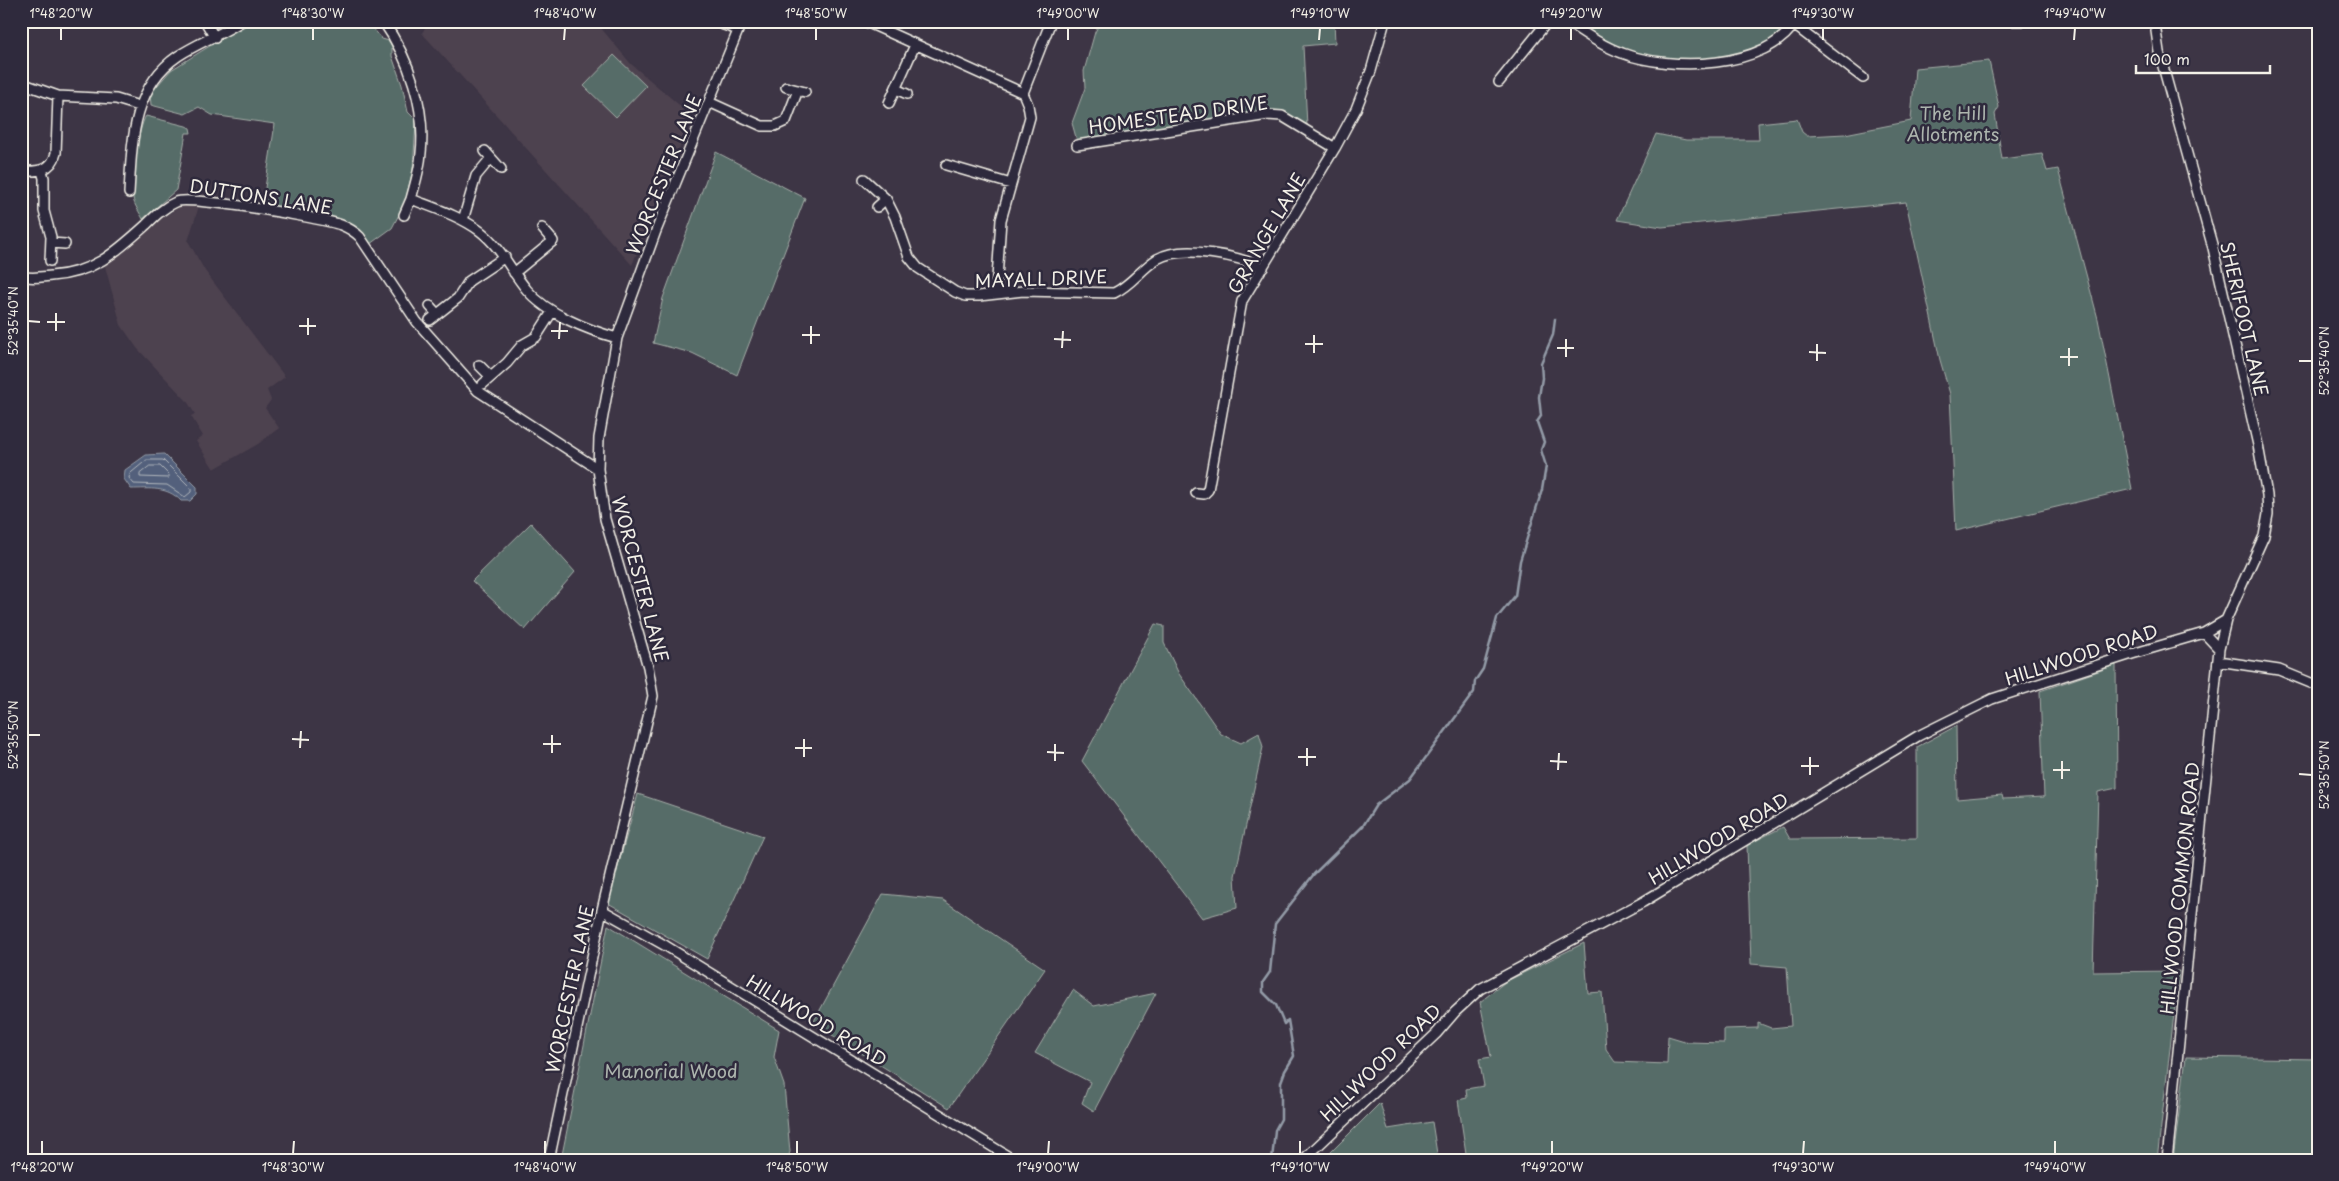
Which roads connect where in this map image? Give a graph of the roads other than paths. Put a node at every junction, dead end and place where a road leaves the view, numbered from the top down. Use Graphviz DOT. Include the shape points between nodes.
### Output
graph roads {
  1 [pos="205,21"];
  2 [pos="242,21"];
  3 [pos="383,21"];
  4 [pos="713,21"];
  5 [pos="742,21"];
  6 [pos="864,21"];
  7 [pos="1051,21"];
  8 [pos="1385,21"];
  9 [pos="1548,21"];
  10 [pos="1566,21"];
  11 [pos="1994,21"];
  12 [pos="2025,21"];
  13 [pos="2156,21"];
  14 [pos="1795,23"];
  15 [pos="880,25"];
  16 [pos="738,30"];
  17 [pos="214,38"];
  18 [pos="915,45"];
  19 [pos="1863,78"];
  20 [pos="1498,82"];
  21 [pos="21,83"];
  22 [pos="786,87"];
  23 [pos="896,89"];
  24 [pos="1023,93"];
  25 [pos="907,94"];
  26 [pos="58,96"];
  27 [pos="709,102"];
  28 [pos="889,103"];
  29 [pos="139,106"];
  30 [pos="1077,145"];
  31 [pos="1335,148"];
  32 [pos="485,151"];
  33 [pos="491,158"];
  34 [pos="946,165"];
  35 [pos="501,170"];
  36 [pos="21,171"];
  37 [pos="42,171"];
  38 [pos="864,179"];
  39 [pos="120,182"];
  40 [pos="130,182"];
  41 [pos="1011,184"];
  42 [pos="129,193"];
  43 [pos="411,199"];
  44 [pos="886,199"];
  45 [pos="877,207"];
  46 [pos="404,215"];
  47 [pos="463,220"];
  48 [pos="542,228"];
  49 [pos="51,243"];
  50 [pos="65,244"];
  51 [pos="505,257"];
  52 [pos="50,261"];
  53 [pos="1263,268"];
  54 [pos="514,272"];
  55 [pos="21,276"];
  56 [pos="996,293"];
  57 [pos="430,306"];
  58 [pos="552,312"];
  59 [pos="617,338"];
  60 [pos="480,365"];
  61 [pos="491,377"];
  62 [pos="484,384"];
  63 [pos="598,469"];
  64 [pos="1196,493"];
  65 [pos="2226,620"];
  66 [pos="2204,633"];
  67 [pos="2219,649"];
  68 [pos="2218,661"];
  69 [pos="2318,686"];
  70 [pos="602,910"];
  71 [pos="550,1160"];
  72 [pos="1014,1160"];
  73 [pos="1303,1160"];
  74 [pos="2167,1160"];
  1 -- 17 [label="street"];
  2 -- 17 [label="street"];
  3 -- 43 [label="street" via="404,57 421,116 422,153"];
  4 -- 16 [label="street"];
  5 -- 16 [label="street, WORCESTER LANE"];
  6 -- 15 [label="street"];
  7 -- 24 [label="street"];
  8 -- 31 [label="street, GRANGE LANE" via="1371,71 1356,109"];
  9 -- 20 [label="street"];
  10 -- 14 [label="street" via="1585,35 1623,53 1653,61 1690,64 1734,60 1758,51 1777,40"];
  11 -- 12 [label="street"];
  13 -- 65 [label="street, SHERIFOOT LANE" via="2159,52 2213,248 2267,495 2264,536"];
  14 -- 19 [label="street"];
  15 -- 18 [label="street"];
  16 -- 27 [label="street, WORCESTER LANE"];
  17 -- 29 [label="street" via="179,55 167,65 152,82"];
  18 -- 23 [label="street"];
  18 -- 24 [label="street"];
  21 -- 26 [label="street"];
  22 -- 27 [label="street" via="801,91 786,121 775,126 762,126"];
  23 -- 25 [label="street"];
  23 -- 28 [label="street"];
  24 -- 41 [label="street" via="1030,117"];
  26 -- 29 [label="street" via="116,99"];
  26 -- 37 [label="street" via="56,153 54,161"];
  27 -- 59 [label="street, WORCESTER LANE" via="656,231"];
  29 -- 40 [label="street" via="133,131"];
  30 -- 31 [label="street, HOMESTEAD DRIVE" via="1268,115 1282,116"];
  31 -- 53 [label="street, GRANGE LANE"];
  32 -- 33 [label="street"];
  33 -- 35 [label="street"];
  33 -- 47 [label="street" via="476,176"];
  34 -- 41 [label="street" via="961,164"];
  36 -- 37 [label="street"];
  37 -- 49 [label="street" via="44,211"];
  38 -- 44 [label="street, MAYALL DRIVE"];
  39 -- 40 [label="street"];
  40 -- 42 [label="street"];
  41 -- 56 [label="street" via="1001,220"];
  43 -- 46 [label="street"];
  43 -- 47 [label="street"];
  44 -- 45 [label="street"];
  44 -- 56 [label="street, MAYALL DRIVE" via="909,257 918,268 965,296"];
  47 -- 51 [label="street" via="488,237"];
  48 -- 54 [label="street" via="554,241"];
  49 -- 50 [label="street"];
  49 -- 52 [label="street"];
  51 -- 54 [label="street"];
  51 -- 57 [label="street" via="469,280 458,298 433,317"];
  53 -- 56 [label="street, MAYALL DRIVE" via="1248,260 1189,252 1157,259 1114,293"];
  53 -- 64 [label="street, GRANGE LANE" via="1242,301 1208,490 1204,494"];
  54 -- 58 [label="street" via="538,302"];
  55 -- 63 [label="street, DUTTONS LANE" via="58,276 85,270 109,257 178,200 286,213 339,224 360,237 417,322 478,391"];
  58 -- 59 [label="street"];
  58 -- 61 [label="street" via="536,337 522,345"];
  59 -- 63 [label="street, WORCESTER LANE" via="600,430"];
  60 -- 61 [label="street"];
  61 -- 62 [label="street"];
  63 -- 70 [label="street, WORCESTER LANE" via="605,519 648,667 652,696"];
  65 -- 66 [label="street, HILLWOOD ROAD"];
  65 -- 67 [label="street, HILLWOOD COMMON ROAD"];
  66 -- 67 [label="street"];
  66 -- 73 [label="street, HILLWOOD ROAD" via="1992,699 1918,736 1643,902 1480,989"];
  67 -- 68 [label="street, HILLWOOD COMMON ROAD"];
  68 -- 69 [label="street" via="2279,670"];
  68 -- 74 [label="street, HILLWOOD COMMON ROAD"];
  70 -- 71 [label="street, WORCESTER LANE"];
  70 -- 72 [label="street, HILLWOOD ROAD"];
}
